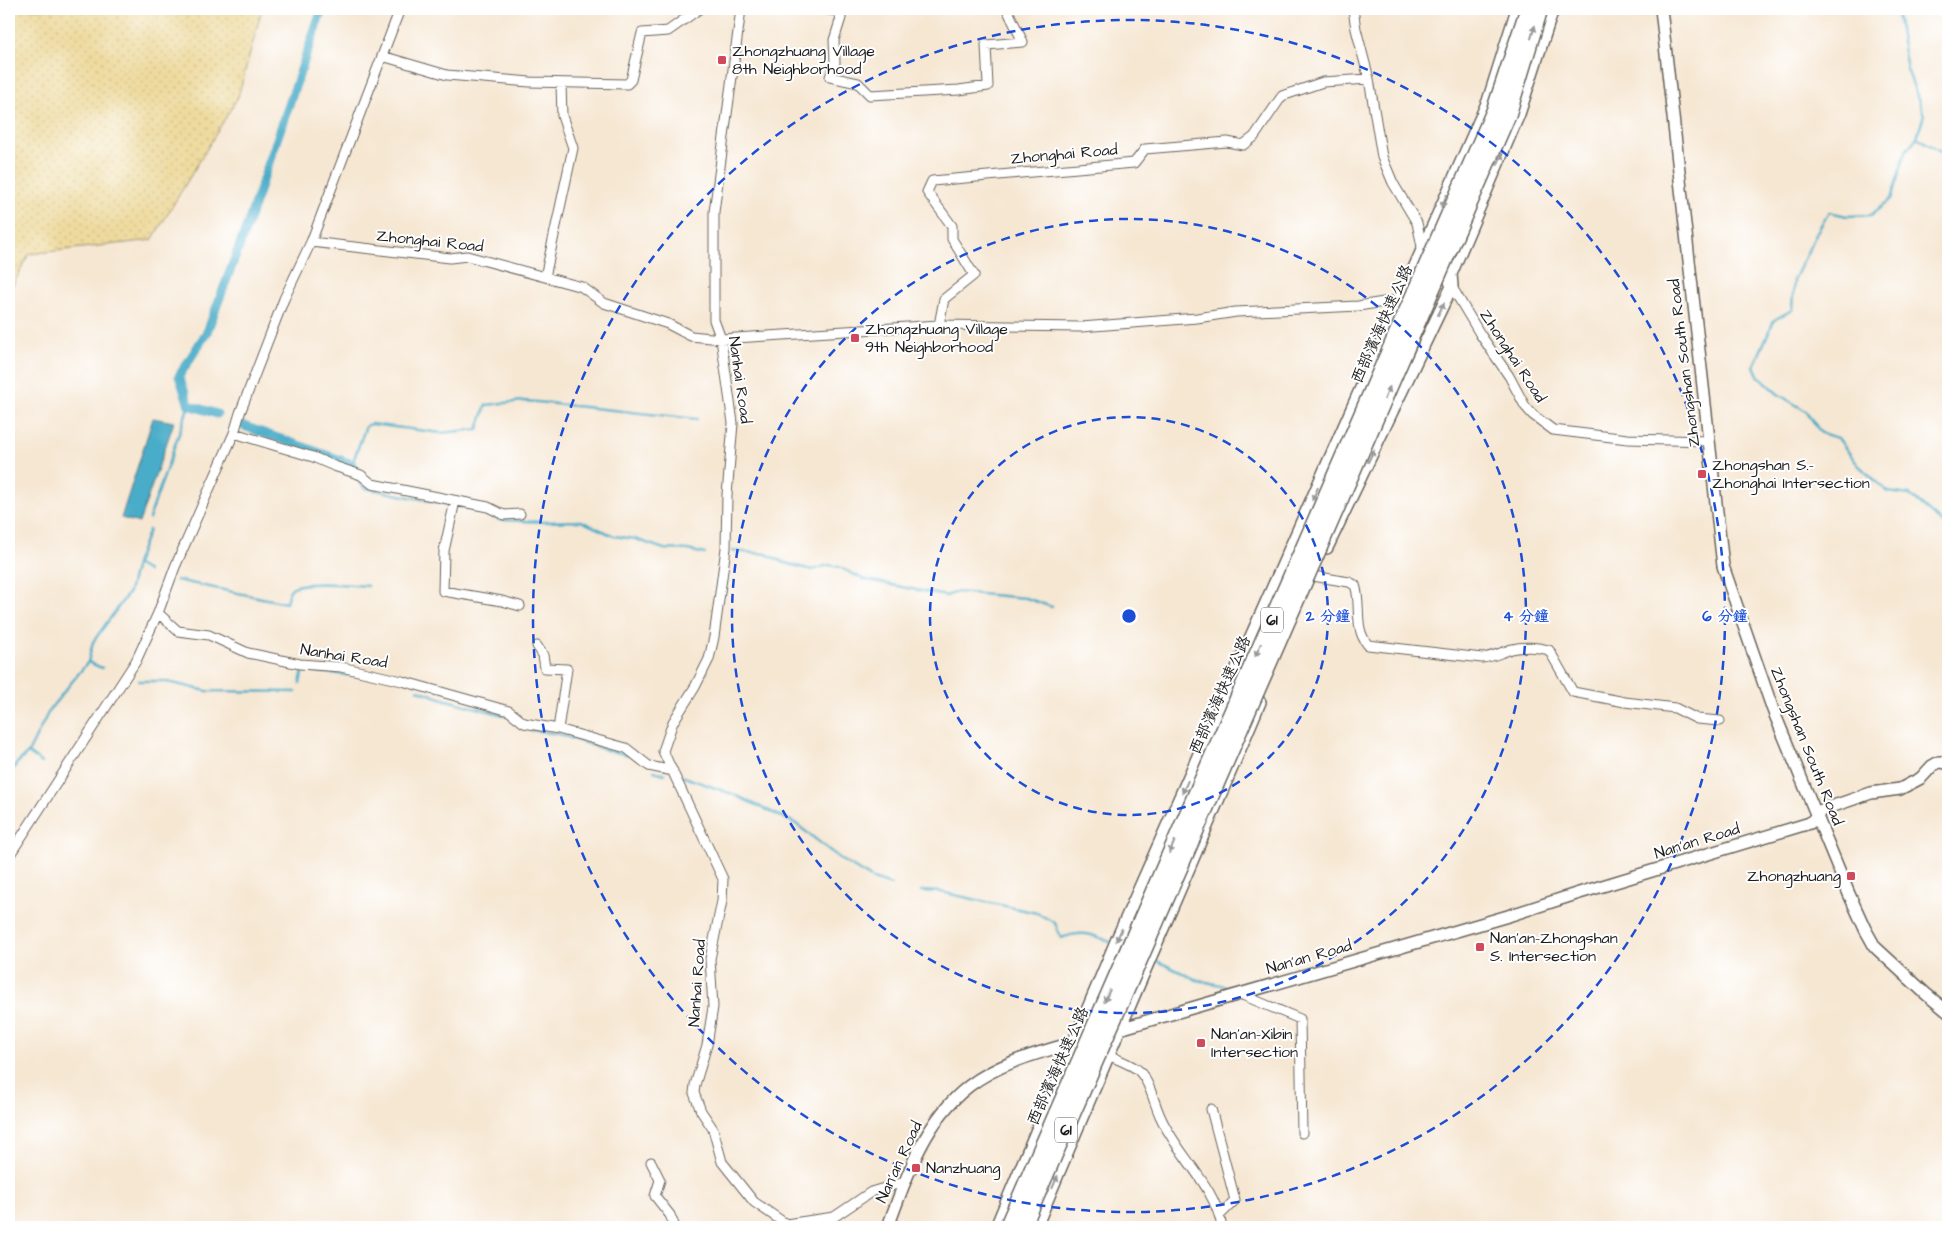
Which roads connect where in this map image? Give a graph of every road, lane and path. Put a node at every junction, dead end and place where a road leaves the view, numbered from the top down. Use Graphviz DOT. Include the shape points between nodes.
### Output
graph roads {
  1 [pos="400,9"];
  2 [pos="699,9"];
  3 [pos="741,9"];
  4 [pos="759,9"];
  5 [pos="823,9"];
  6 [pos="1007,9"];
  7 [pos="1353,9"];
  8 [pos="1517,9"];
  9 [pos="1528,9"];
  10 [pos="1540,9"];
  11 [pos="1553,9"];
  12 [pos="1661,9"];
  13 [pos="382,56"];
  14 [pos="1369,79"];
  15 [pos="561,84"];
  16 [pos="311,242"];
  17 [pos="1423,250"];
  18 [pos="545,277"];
  19 [pos="1452,286"];
  20 [pos="1400,301"];
  21 [pos="939,325"];
  22 [pos="721,339"];
  23 [pos="234,433"];
  24 [pos="1709,441"];
  25 [pos="456,501"];
  26 [pos="520,514"];
  27 [pos="1313,576"];
  28 [pos="520,606"];
  29 [pos="158,613"];
  30 [pos="537,646"];
  31 [pos="1720,721"];
  32 [pos="558,729"];
  33 [pos="1948,763"];
  34 [pos="674,771"];
  35 [pos="1816,815"];
  36 [pos="9,856"];
  37 [pos="1240,994"];
  38 [pos="1948,1012"];
  39 [pos="1119,1029"];
  40 [pos="1075,1042"];
  41 [pos="1108,1055"];
  42 [pos="1211,1109"];
  43 [pos="1302,1133"];
  44 [pos="651,1162"];
  45 [pos="904,1182"];
  46 [pos="1220,1215"];
  47 [pos="676,1227"];
  48 [pos="888,1227"];
  49 [pos="996,1227"];
  50 [pos="1007,1227"];
  51 [pos="1023,1227"];
  52 [pos="1036,1227"];
  53 [pos="1222,1227"];
  1 -- 13 [label="street"];
  2 -- 15 [label="street" via="668,31 642,33 631,80 627,84"];
  3 -- 4 [label="street, Nanhai Road"];
  3 -- 22 [label="street, Nanhai Road" via="714,212 714,320"];
  5 -- 6 [label="street" via="838,11 841,18 834,40 835,63 830,77 858,83 870,95 988,86 986,45 1023,42"];
  7 -- 14 [label="street, Zhonghai Road"];
  8 -- 17 [label="street, one-way" via="1488,101"];
  9 -- 50 [label="highway, 西部濱海快速公路 / 61, one-way, bridge" via="1494,110"];
  51 -- 10 [label="highway, 西部濱海快速公路 / 61, one-way, bridge" via="1508,115"];
  19 -- 11 [label="street, one-way" via="1450,274 1519,114"];
  12 -- 24 [label="street, Zhongshan South Road"];
  13 -- 15 [label="street" via="448,76"];
  13 -- 16 [label="street"];
  14 -- 17 [label="street, Zhonghai Road" via="1382,157 1392,183 1417,223"];
  14 -- 21 [label="street, Zhonghai Road" via="1323,82 1282,96 1254,137 1243,145 1227,142 1145,149 1134,163 932,181 927,192 952,226 952,239 974,275 944,299"];
  15 -- 18 [label="street" via="562,116 573,148"];
  16 -- 18 [label="street, Zhonghai Road" via="450,258 467,256"];
  16 -- 23 [label="street" via="284,299"];
  17 -- 19 [label="street, Zhonghai Road"];
  17 -- 20 [label="street"];
  18 -- 22 [label="street, Zhonghai Road" via="582,287 604,303 668,324 691,336"];
  19 -- 20 [label="street, Zhonghai Road"];
  19 -- 24 [label="street, Zhonghai Road" via="1525,406 1553,430 1628,439"];
  27 -- 19 [label="street, one-way"];
  20 -- 21 [label="street, Zhonghai Road" via="1080,326"];
  20 -- 40 [label="street, one-way" via="1117,939"];
  21 -- 22 [label="street, Zhonghai Road"];
  22 -- 34 [label="street, Nanhai Road" via="733,423 726,548 709,659 673,722 663,751"];
  23 -- 25 [label="street" via="313,457 361,475 372,484"];
  23 -- 29 [label="street"];
  24 -- 35 [label="street, Zhongshan South Road" via="1723,566 1773,710"];
  25 -- 26 [label="street" via="488,507 504,515"];
  25 -- 28 [label="street" via="444,551 443,591"];
  27 -- 31 [label="street" via="1355,585 1360,630 1368,645 1482,658 1491,658 1513,649 1542,648 1549,650 1573,692 1675,708 1697,719"];
  27 -- 39 [label="street"];
  29 -- 32 [label="street, Nanhai Road" via="178,631 209,634 248,653 300,664 341,667 402,681 509,711 524,723"];
  29 -- 36 [label="street" via="136,661"];
  30 -- 32 [label="street" via="543,655 545,668 567,669"];
  32 -- 34 [label="street, Nanhai Road" via="626,748 650,766"];
  33 -- 35 [label="street, Nan'an Road" via="1939,762 1921,778 1900,789 1852,798"];
  34 -- 45 [label="street, Nanhai Road" via="723,879 722,901 710,959 713,1007 694,1093 713,1129 722,1162 754,1202 786,1224 834,1217 871,1192"];
  35 -- 37 [label="street, Nan'an Road" via="1810,823 1760,839"];
  35 -- 38 [label="street, Zhongshan South Road" via="1875,947"];
  37 -- 39 [label="street, Nan'an Road"];
  37 -- 43 [label="street" via="1300,1019"];
  39 -- 40 [label="street, Nan'an Road"];
  39 -- 41 [label="street"];
  40 -- 41 [label="street"];
  40 -- 45 [label="street, Nan'an Road" via="998,1069 970,1086 944,1110 928,1132"];
  40 -- 49 [label="street"];
  41 -- 46 [label="street" via="1137,1070 1174,1142 1207,1188"];
  52 -- 41 [label="street, one-way"];
  42 -- 46 [label="street" via="1235,1200"];
  44 -- 47 [label="street" via="660,1180 655,1196"];
  45 -- 48 [label="street, Nan'an Road"];
  46 -- 53 [label="street"];
}
